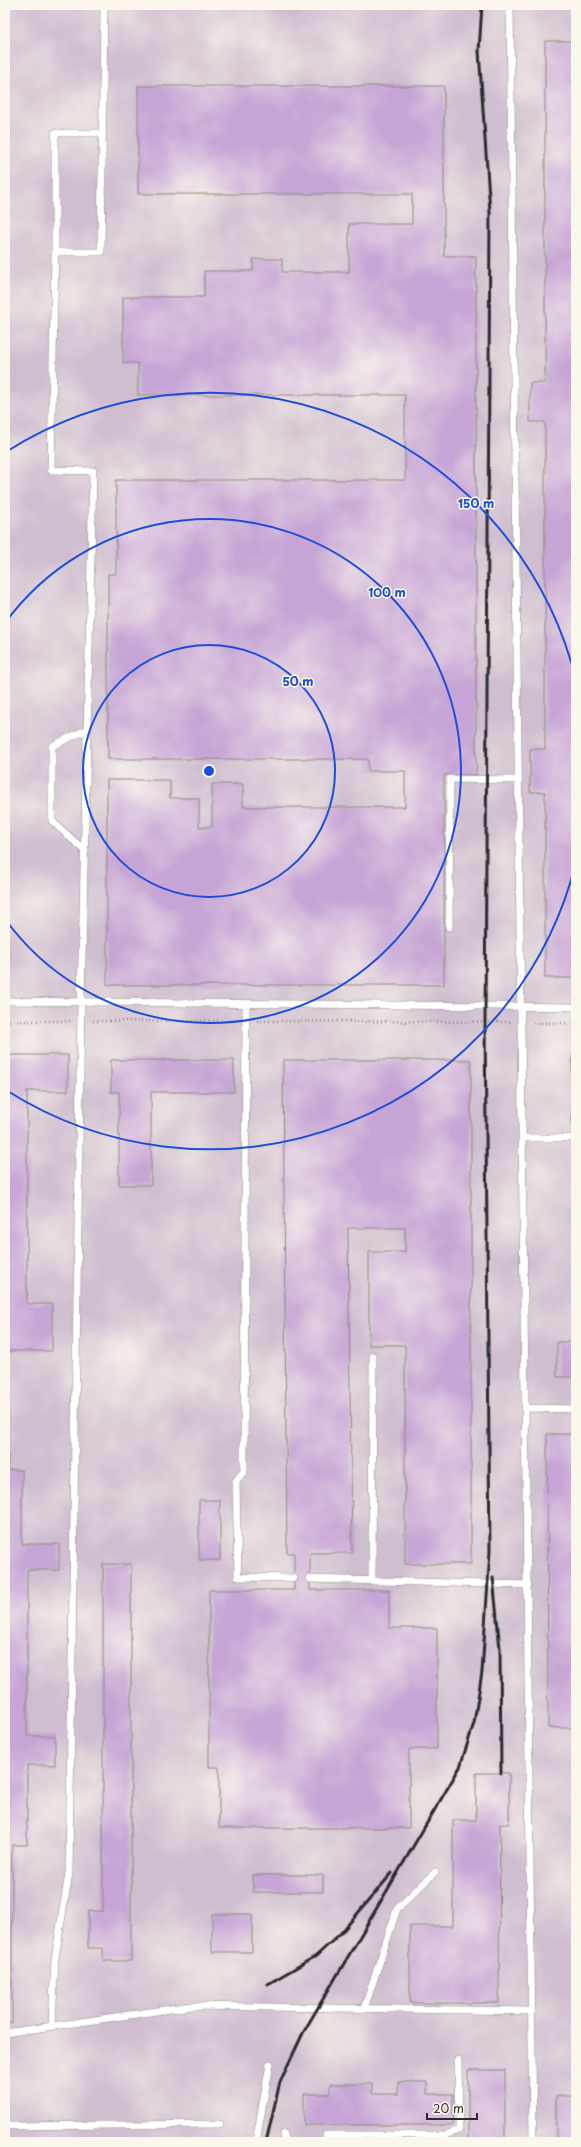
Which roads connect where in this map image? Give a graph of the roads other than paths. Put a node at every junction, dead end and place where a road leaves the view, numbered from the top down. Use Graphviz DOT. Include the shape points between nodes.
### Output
graph roads {
  1 [pos="104,5"];
  2 [pos="510,5"];
  3 [pos="101,133"];
  4 [pos="55,252"];
  5 [pos="88,729"];
  6 [pos="519,780"];
  7 [pos="85,851"];
  8 [pos="449,927"];
  9 [pos="5,1001"];
  10 [pos="81,1002"];
  11 [pos="246,1004"];
  12 [pos="522,1007"];
  13 [pos="576,1007"];
  14 [pos="523,1138"];
  15 [pos="576,1138"];
  16 [pos="373,1356"];
  17 [pos="526,1408"];
  18 [pos="576,1408"];
  19 [pos="294,1578"];
  20 [pos="310,1579"];
  21 [pos="372,1581"];
  22 [pos="528,1585"];
  23 [pos="435,1872"];
  24 [pos="364,2009"];
  25 [pos="532,2011"];
  26 [pos="52,2026"];
  27 [pos="5,2032"];
  28 [pos="458,2060"];
  29 [pos="270,2064"];
  30 [pos="220,2124"];
  31 [pos="5,2126"];
  32 [pos="284,2134"];
  33 [pos="445,2138"];
  34 [pos="256,2142"];
  35 [pos="284,2142"];
  36 [pos="326,2142"];
  37 [pos="533,2142"];
  1 -- 3 [label="lane"];
  2 -- 6 [label="lane"];
  3 -- 4 [label="lane" via="55,134"];
  3 -- 4 [label="lane" via="101,252"];
  4 -- 5 [label="lane" via="51,470 94,471"];
  5 -- 7 [label="lane"];
  5 -- 7 [label="lane" via="52,746 52,822"];
  6 -- 8 [label="lane" via="450,779"];
  6 -- 12 [label="lane"];
  7 -- 10 [label="lane"];
  9 -- 10 [label="lane"];
  10 -- 11 [label="lane"];
  10 -- 26 [label="lane" via="69,1873 55,1959"];
  11 -- 12 [label="lane"];
  11 -- 19 [label="lane" via="244,1471 236,1481 238,1577"];
  12 -- 13 [label="lane"];
  12 -- 14 [label="lane"];
  14 -- 15 [label="lane"];
  14 -- 17 [label="lane"];
  16 -- 21 [label="lane"];
  17 -- 18 [label="lane"];
  17 -- 22 [label="lane"];
  20 -- 21 [label="lane"];
  21 -- 22 [label="lane"];
  22 -- 25 [label="lane"];
  23 -- 24 [label="lane" via="397,1909"];
  24 -- 25 [label="lane"];
  24 -- 26 [label="lane" via="191,2006"];
  25 -- 37 [label="lane"];
  26 -- 27 [label="lane"];
  28 -- 33 [label="lane" via="459,2130"];
  29 -- 34 [label="lane"];
  30 -- 31 [label="lane"];
  32 -- 35 [label="lane"];
  33 -- 36 [label="lane" via="326,2135"];
}
